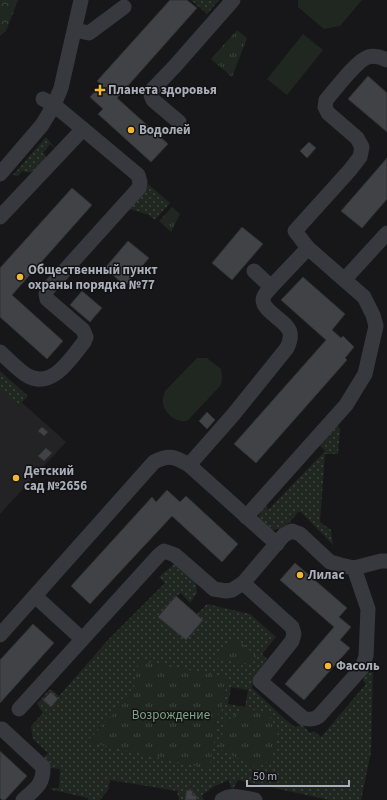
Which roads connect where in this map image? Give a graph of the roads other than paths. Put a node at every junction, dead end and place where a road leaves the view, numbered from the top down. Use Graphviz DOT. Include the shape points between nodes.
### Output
graph roads {
  1 [pos="81,0"];
  2 [pos="233,0"];
  3 [pos="127,2"];
  4 [pos="75,30"];
  5 [pos="387,60"];
  6 [pos="48,102"];
  7 [pos="179,122"];
  8 [pos="83,129"];
  9 [pos="0,174"];
  10 [pos="0,217"];
  11 [pos="387,233"];
  12 [pos="308,248"];
  13 [pos="254,271"];
  14 [pos="345,279"];
  15 [pos="271,287"];
  16 [pos="382,327"];
  17 [pos="0,352"];
  18 [pos="189,466"];
  19 [pos="246,516"];
  20 [pos="277,544"];
  21 [pos="387,561"];
  22 [pos="354,568"];
  23 [pos="243,583"];
  24 [pos="35,596"];
  25 [pos="0,634"];
  26 [pos="82,639"];
  27 [pos="19,709"];
  28 [pos="2,729"];
  29 [pos="23,800"];
  30 [pos="222,800"];
  31 [pos="255,800"];
  1 -- 4 [label="street"];
  2 -- 7 [label="street" via="151,95 153,100"];
  3 -- 4 [label="street" via="89,33"];
  4 -- 6 [label="street" via="61,88"];
  5 -- 12 [label="street" via="378,56 369,56 361,60 326,100 325,107 328,113 357,138 362,147 360,157 350,170 295,231"];
  6 -- 8 [label="street"];
  6 -- 9 [label="street" via="42,125"];
  8 -- 10 [label="street"];
  8 -- 17 [label="street" via="138,175 140,182 139,188 47,290 48,299 83,330 86,338 56,375 49,378 35,379 27,376"];
  11 -- 14 [label="street"];
  12 -- 14 [label="street"];
  12 -- 15 [label="street"];
  13 -- 15 [label="street"];
  14 -- 16 [label="street" via="364,297"];
  15 -- 18 [label="street" via="263,301 287,327 290,333 288,348"];
  16 -- 19 [label="street" via="365,374 346,405"];
  18 -- 19 [label="street"];
  18 -- 24 [label="street" via="178,459 165,456 154,462"];
  19 -- 20 [label="street"];
  20 -- 22 [label="street" via="284,535 292,531 300,534 330,562"];
  20 -- 23 [label="street"];
  21 -- 22 [label="street"];
  22 -- 23 [label="street" via="368,609 366,656 362,668 319,716 309,720 303,718 260,681 292,641 294,634 292,627"];
  23 -- 26 [label="street" via="232,590 214,589 175,555 164,551"];
  24 -- 25 [label="street"];
  24 -- 26 [label="street"];
  26 -- 27 [label="street"];
  28 -- 29 [label="street" via="43,767 44,776 40,784"];
  30 -- 31 [label="street" via="234,796"];
}
